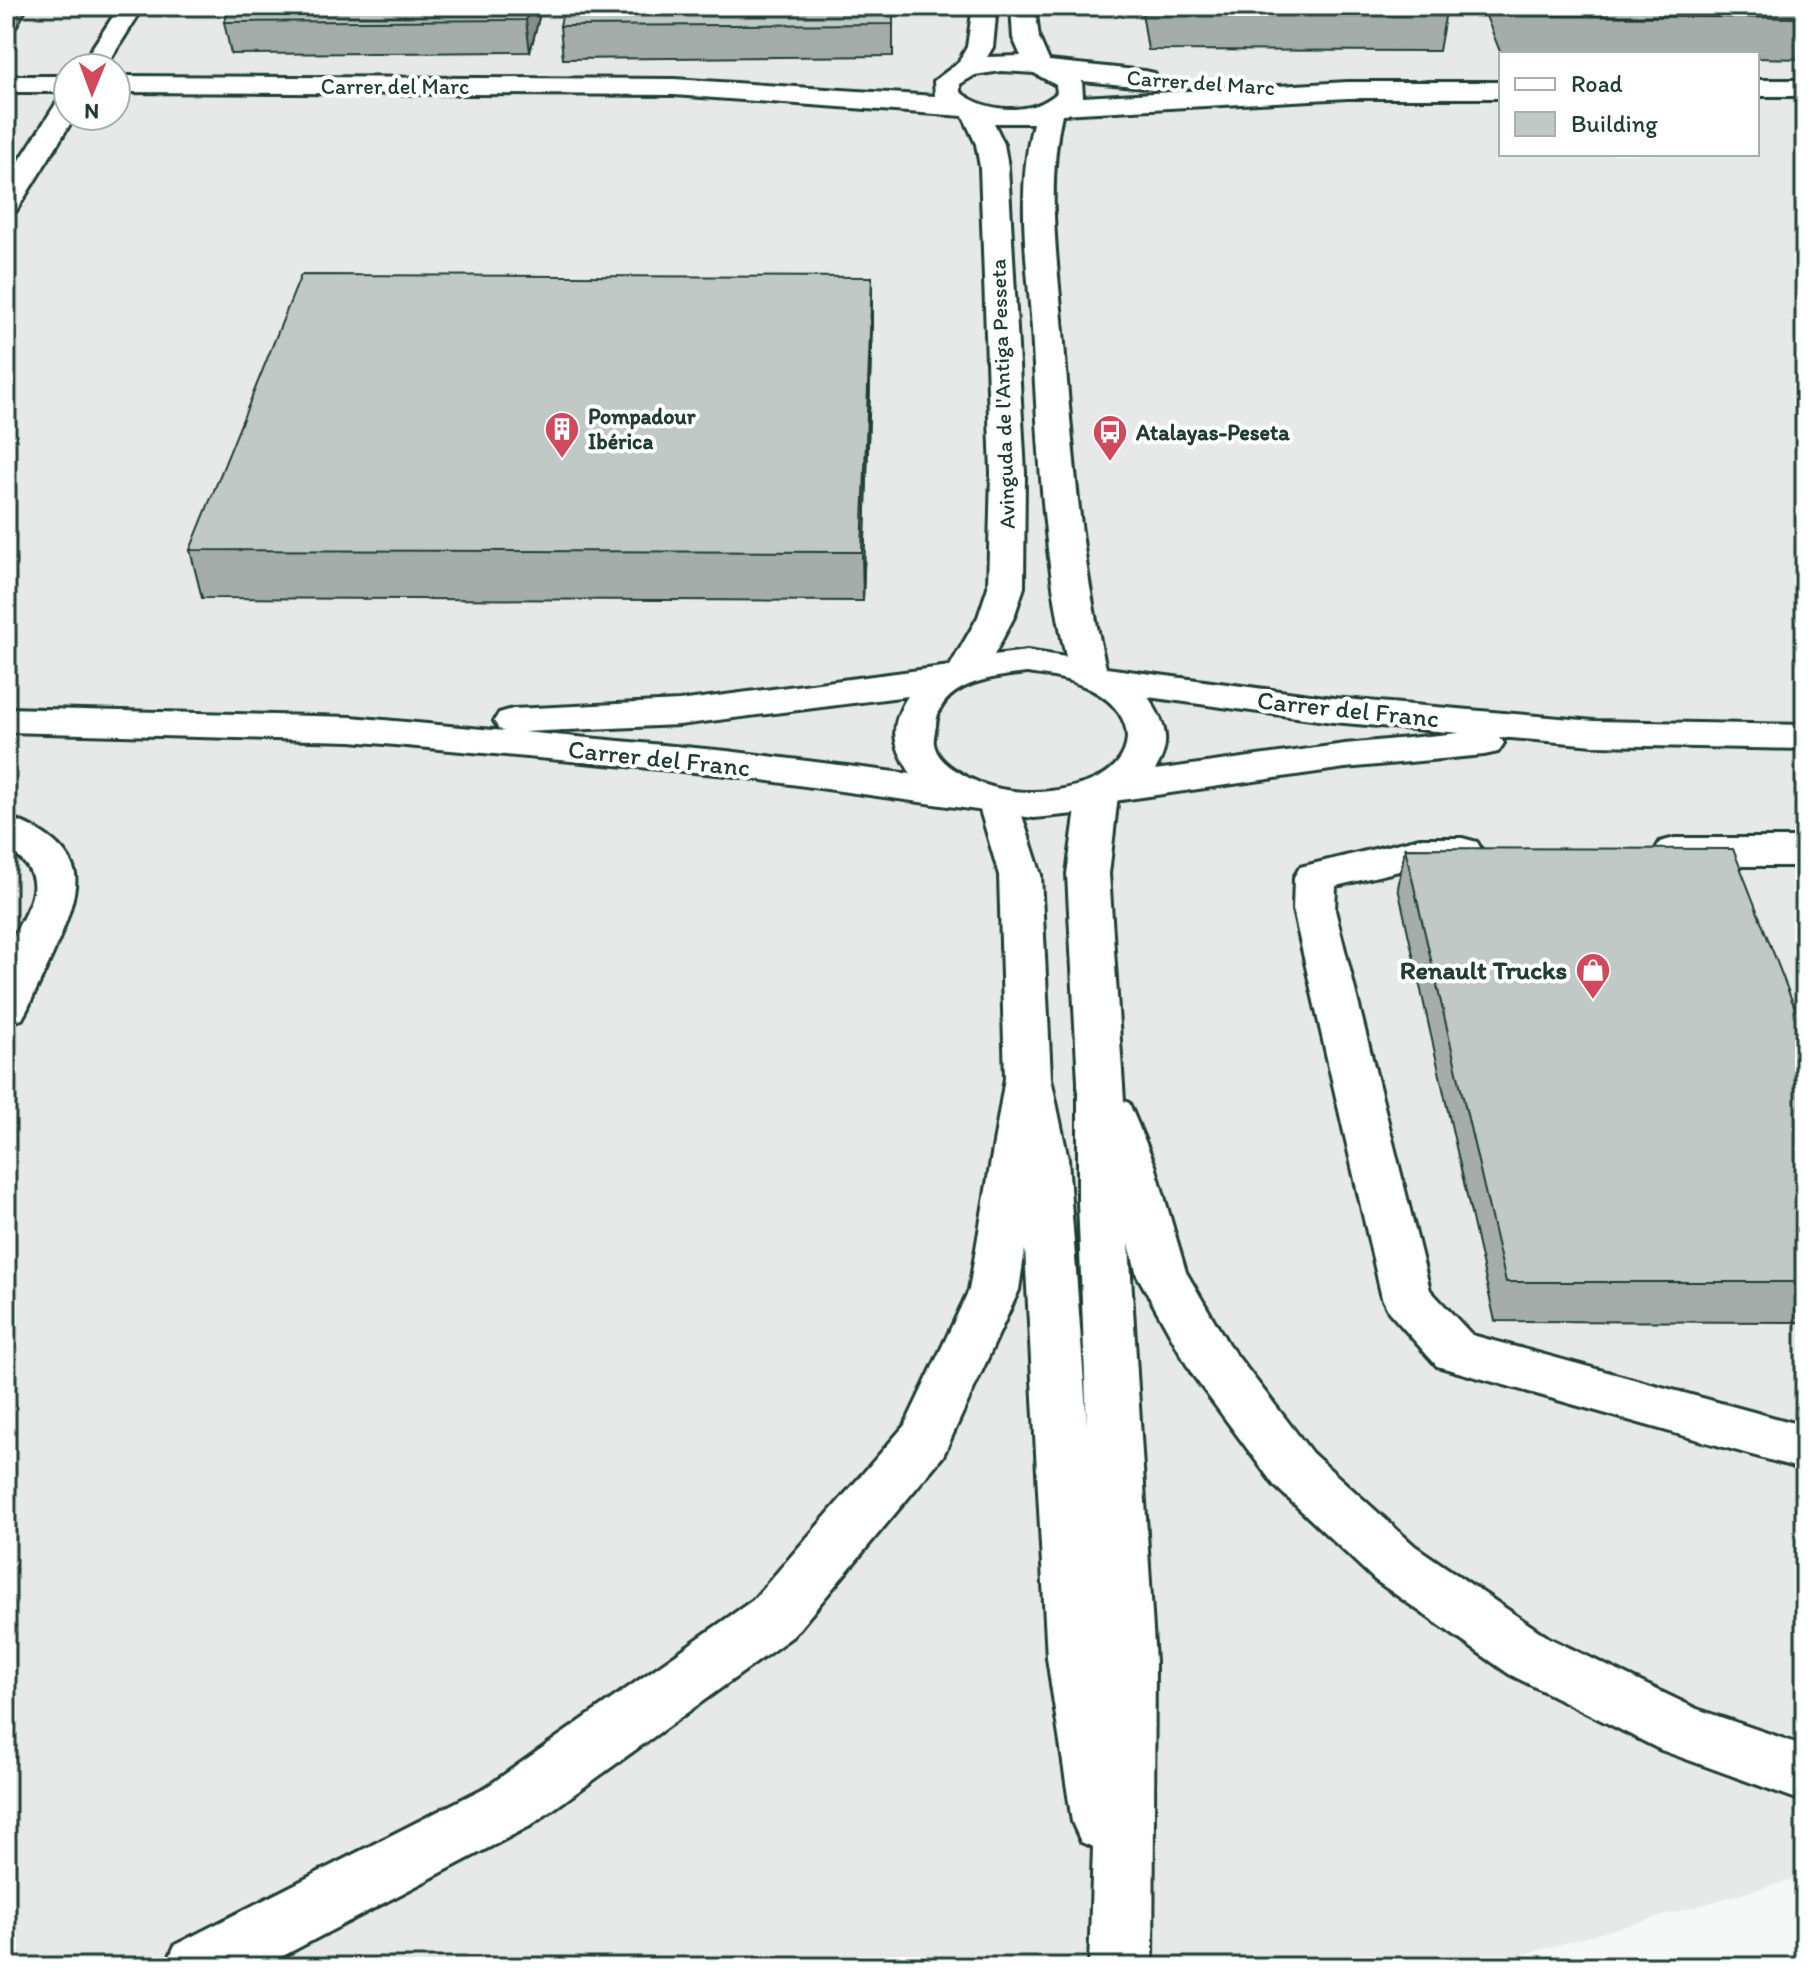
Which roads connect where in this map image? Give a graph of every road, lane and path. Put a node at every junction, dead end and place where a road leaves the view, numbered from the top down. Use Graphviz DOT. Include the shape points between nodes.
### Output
graph roads {
  1 [pos="132,6"];
  2 [pos="985,6"];
  3 [pos="1023,6"];
  4 [pos="102,52"];
  5 [pos="965,69"];
  6 [pos="1046,69"];
  7 [pos="920,74"];
  8 [pos="891,76"];
  9 [pos="6,84"];
  10 [pos="52,84"];
  11 [pos="132,84"];
  12 [pos="674,87"];
  13 [pos="1759,88"];
  14 [pos="1805,88"];
  15 [pos="1348,90"];
  16 [pos="1499,90"];
  17 [pos="968,108"];
  18 [pos="1054,108"];
  19 [pos="52,131"];
  20 [pos="6,205"];
  21 [pos="959,676"];
  22 [pos="1096,677"];
  23 [pos="6,720"];
  24 [pos="351,729"];
  25 [pos="1594,733"];
  26 [pos="1804,738"];
  27 [pos="1105,792"];
  28 [pos="983,799"];
  29 [pos="6,830"];
  30 [pos="1497,852"];
  31 [pos="1636,852"];
  32 [pos="1805,852"];
  33 [pos="6,1008"];
  34 [pos="1028,1078"];
  35 [pos="1101,1082"];
  36 [pos="1805,1448"];
  37 [pos="1805,1774"];
  38 [pos="1120,1951"];
  39 [pos="197,1967"];
  1 -- 4 [label="main road"];
  2 -- 5 [label="main road" via="980,47"];
  3 -- 6 [label="main road" via="1026,38"];
  5 -- 6 [label="main road, Carrer del Marc" via="1001,63"];
  5 -- 7 [label="main road"];
  5 -- 17 [label="main road, Avinguda de l'Antiga Pesseta" via="945,88"];
  6 -- 15 [label="main road, Carrer del Marc"];
  6 -- 18 [label="main road, Avinguda de l'Antiga Pesseta" via="1063,76 1072,88"];
  8 -- 12 [label="main road, Carrer del Marc"];
  9 -- 10 [label="main road"];
  11 -- 12 [label="main road, Carrer del Marc"];
  12 -- 17 [label="main road, Carrer del Marc"];
  13 -- 14 [label="main road"];
  15 -- 16 [label="main road, Carrer del Marc"];
  15 -- 18 [label="main road, Carrer del Marc"];
  17 -- 18 [label="main road, Carrer del Marc" via="1021,115"];
  17 -- 21 [label="main road, Avinguda de l'Antiga Pesseta" via="990,144 994,167 1007,551 1006,587 996,617"];
  18 -- 22 [label="main road, Avinguda de l'Antiga Pesseta" via="1041,151 1038,206 1048,346 1074,616"];
  19 -- 20 [label="main road"];
  21 -- 22 [label="main road" via="1027,662"];
  21 -- 24 [label="main road, Carrer del Franc" via="679,713"];
  21 -- 28 [label="main road" via="919,708 912,727 914,746 942,781"];
  22 -- 25 [label="main road, Carrer del Franc" via="1333,710"];
  22 -- 27 [label="main road" via="1137,707 1148,742 1136,767"];
  23 -- 24 [label="main road, Carrer del Franc"];
  24 -- 28 [label="main road, Carrer del Franc" via="727,763"];
  25 -- 26 [label="main road, Carrer del Franc"];
  25 -- 27 [label="main road, Carrer del Franc" via="1345,756"];
  27 -- 28 [label="main road" via="1033,807"];
  27 -- 35 [label="main road" via="1088,874"];
  28 -- 34 [label="main road" via="1020,875"];
  29 -- 33 [label="main road" via="36,848 54,872 54,894"];
  30 -- 36 [label="main road" via="1420,852 1315,877 1314,910 1407,1298 1455,1351"];
  31 -- 32 [label="main road"];
  34 -- 38 [label="main road" via="1044,1159 1076,1658"];
  34 -- 39 [label="main road" via="994,1290 924,1440 773,1618 509,1806"];
  35 -- 37 [label="main road" via="1162,1275 1210,1359 1293,1469 1395,1563 1529,1656 1682,1731"];
  35 -- 38 [label="main road" via="1102,1201 1126,1662"];
}
